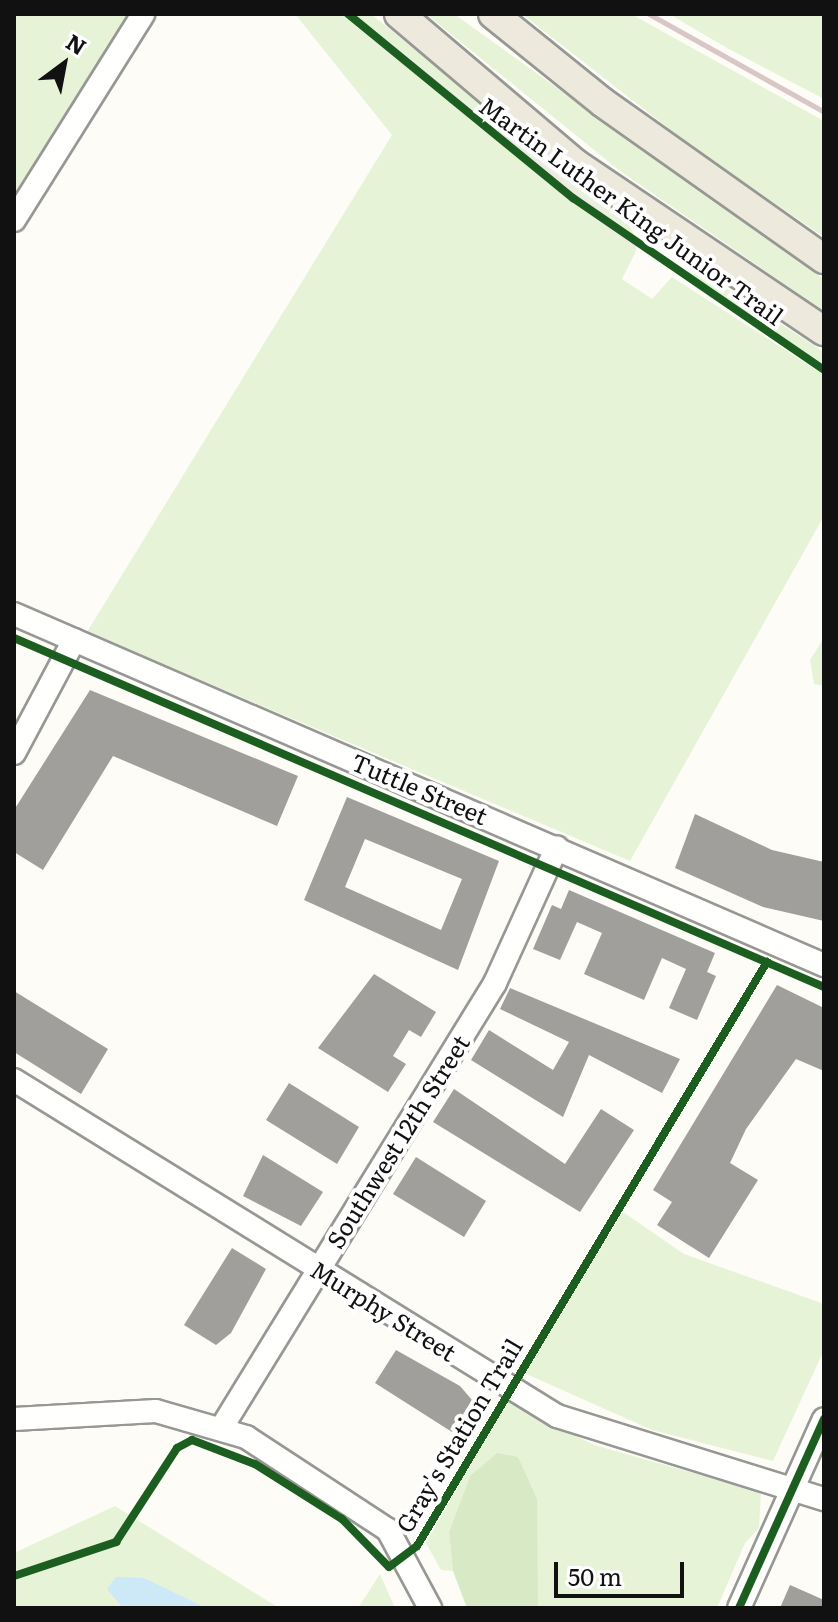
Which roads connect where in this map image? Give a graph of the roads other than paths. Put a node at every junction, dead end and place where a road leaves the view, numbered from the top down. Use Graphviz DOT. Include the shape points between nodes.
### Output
graph roads {
  1 [pos="143,14"];
  2 [pos="399,14"];
  3 [pos="493,14"];
  4 [pos="14,220"];
  5 [pos="824,259"];
  6 [pos="824,331"];
  7 [pos="14,614"];
  8 [pos="74,640"];
  9 [pos="14,753"];
  10 [pos="557,847"];
  11 [pos="824,965"];
  12 [pos="14,1080"];
  13 [pos="318,1269"];
  14 [pos="14,1419"];
  15 [pos="824,1419"];
  16 [pos="222,1427"];
  17 [pos="792,1490"];
  18 [pos="824,1499"];
  19 [pos="430,1608"];
  20 [pos="739,1608"];
  1 -- 4 [label="street"];
  2 -- 6 [label="main road" via="576,164"];
  3 -- 5 [label="main road" via="602,102"];
  7 -- 8 [label="street, Tuttle Street"];
  8 -- 9 [label="street"];
  8 -- 10 [label="street, Tuttle Street"];
  10 -- 11 [label="street, Tuttle Street"];
  10 -- 13 [label="street, Southwest 12th Street" via="507,961"];
  12 -- 13 [label="street, Murphy Street"];
  13 -- 16 [label="street, Southwest 12th Street"];
  13 -- 17 [label="street, Murphy Street" via="557,1416"];
  14 -- 16 [label="street" via="156,1411"];
  15 -- 17 [label="street"];
  16 -- 19 [label="street" via="380,1523 410,1562"];
  17 -- 18 [label="street, Murphy Street"];
  17 -- 20 [label="street"];
}
